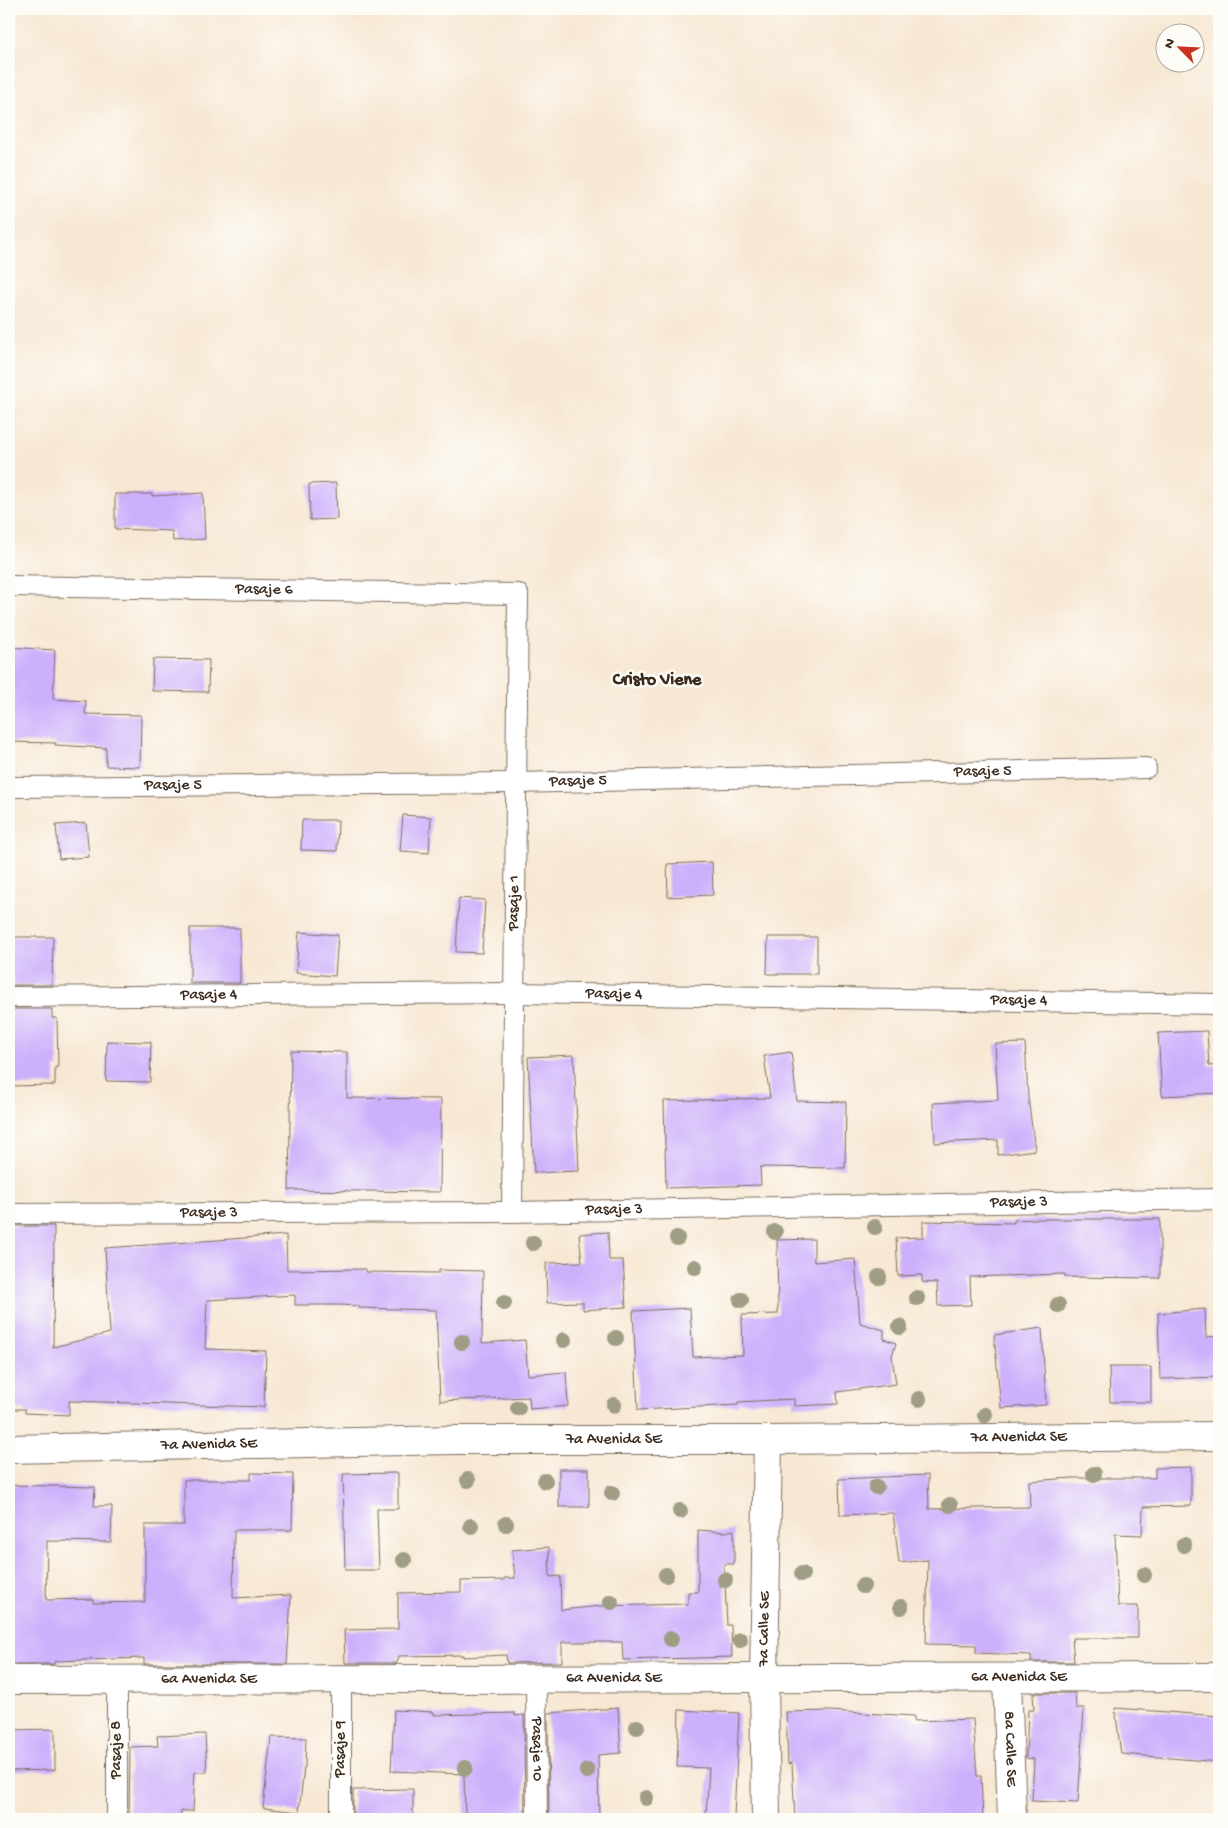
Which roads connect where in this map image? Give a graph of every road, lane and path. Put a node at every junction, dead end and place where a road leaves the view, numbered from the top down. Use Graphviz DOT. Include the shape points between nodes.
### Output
graph roads {
  1 [pos="9,586"];
  2 [pos="518,594"];
  3 [pos="1146,768"];
  4 [pos="516,783"];
  5 [pos="9,787"];
  6 [pos="514,993"];
  7 [pos="9,997"];
  8 [pos="1219,1004"];
  9 [pos="1219,1199"];
  10 [pos="512,1212"];
  11 [pos="9,1214"];
  12 [pos="1219,1436"];
  13 [pos="768,1440"];
  14 [pos="9,1449"];
  15 [pos="764,1678"];
  16 [pos="1007,1678"];
  17 [pos="1219,1678"];
  18 [pos="536,1679"];
  19 [pos="9,1680"];
  20 [pos="117,1680"];
  21 [pos="341,1680"];
  22 [pos="117,1819"];
  23 [pos="342,1819"];
  24 [pos="538,1819"];
  25 [pos="766,1819"];
  26 [pos="1012,1819"];
  1 -- 2 [label="lane, Pasaje 6"];
  2 -- 4 [label="lane, Pasaje 1"];
  3 -- 4 [label="lane, Pasaje 5"];
  4 -- 5 [label="lane, Pasaje 5"];
  4 -- 6 [label="lane, Pasaje 1"];
  6 -- 7 [label="lane, Pasaje 4"];
  6 -- 8 [label="lane, Pasaje 4"];
  6 -- 10 [label="lane, Pasaje 1"];
  9 -- 10 [label="lane, Pasaje 3"];
  10 -- 11 [label="lane, Pasaje 3"];
  12 -- 13 [label="street, 7a Avenida SE"];
  13 -- 14 [label="street, 7a Avenida SE" via="453,1440"];
  13 -- 15 [label="street, 7a Calle SE"];
  15 -- 16 [label="street, 6a Avenida SE"];
  15 -- 18 [label="street, 6a Avenida SE"];
  15 -- 25 [label="street, 7a Calle SE"];
  16 -- 17 [label="street, 6a Avenida SE"];
  16 -- 26 [label="street, 8a Calle SE"];
  18 -- 21 [label="street, 6a Avenida SE"];
  18 -- 24 [label="lane, Pasaje 10"];
  19 -- 20 [label="street, 6a Avenida SE"];
  20 -- 21 [label="street, 6a Avenida SE"];
  20 -- 22 [label="lane, Pasaje 8"];
  21 -- 23 [label="lane, Pasaje 9"];
}
